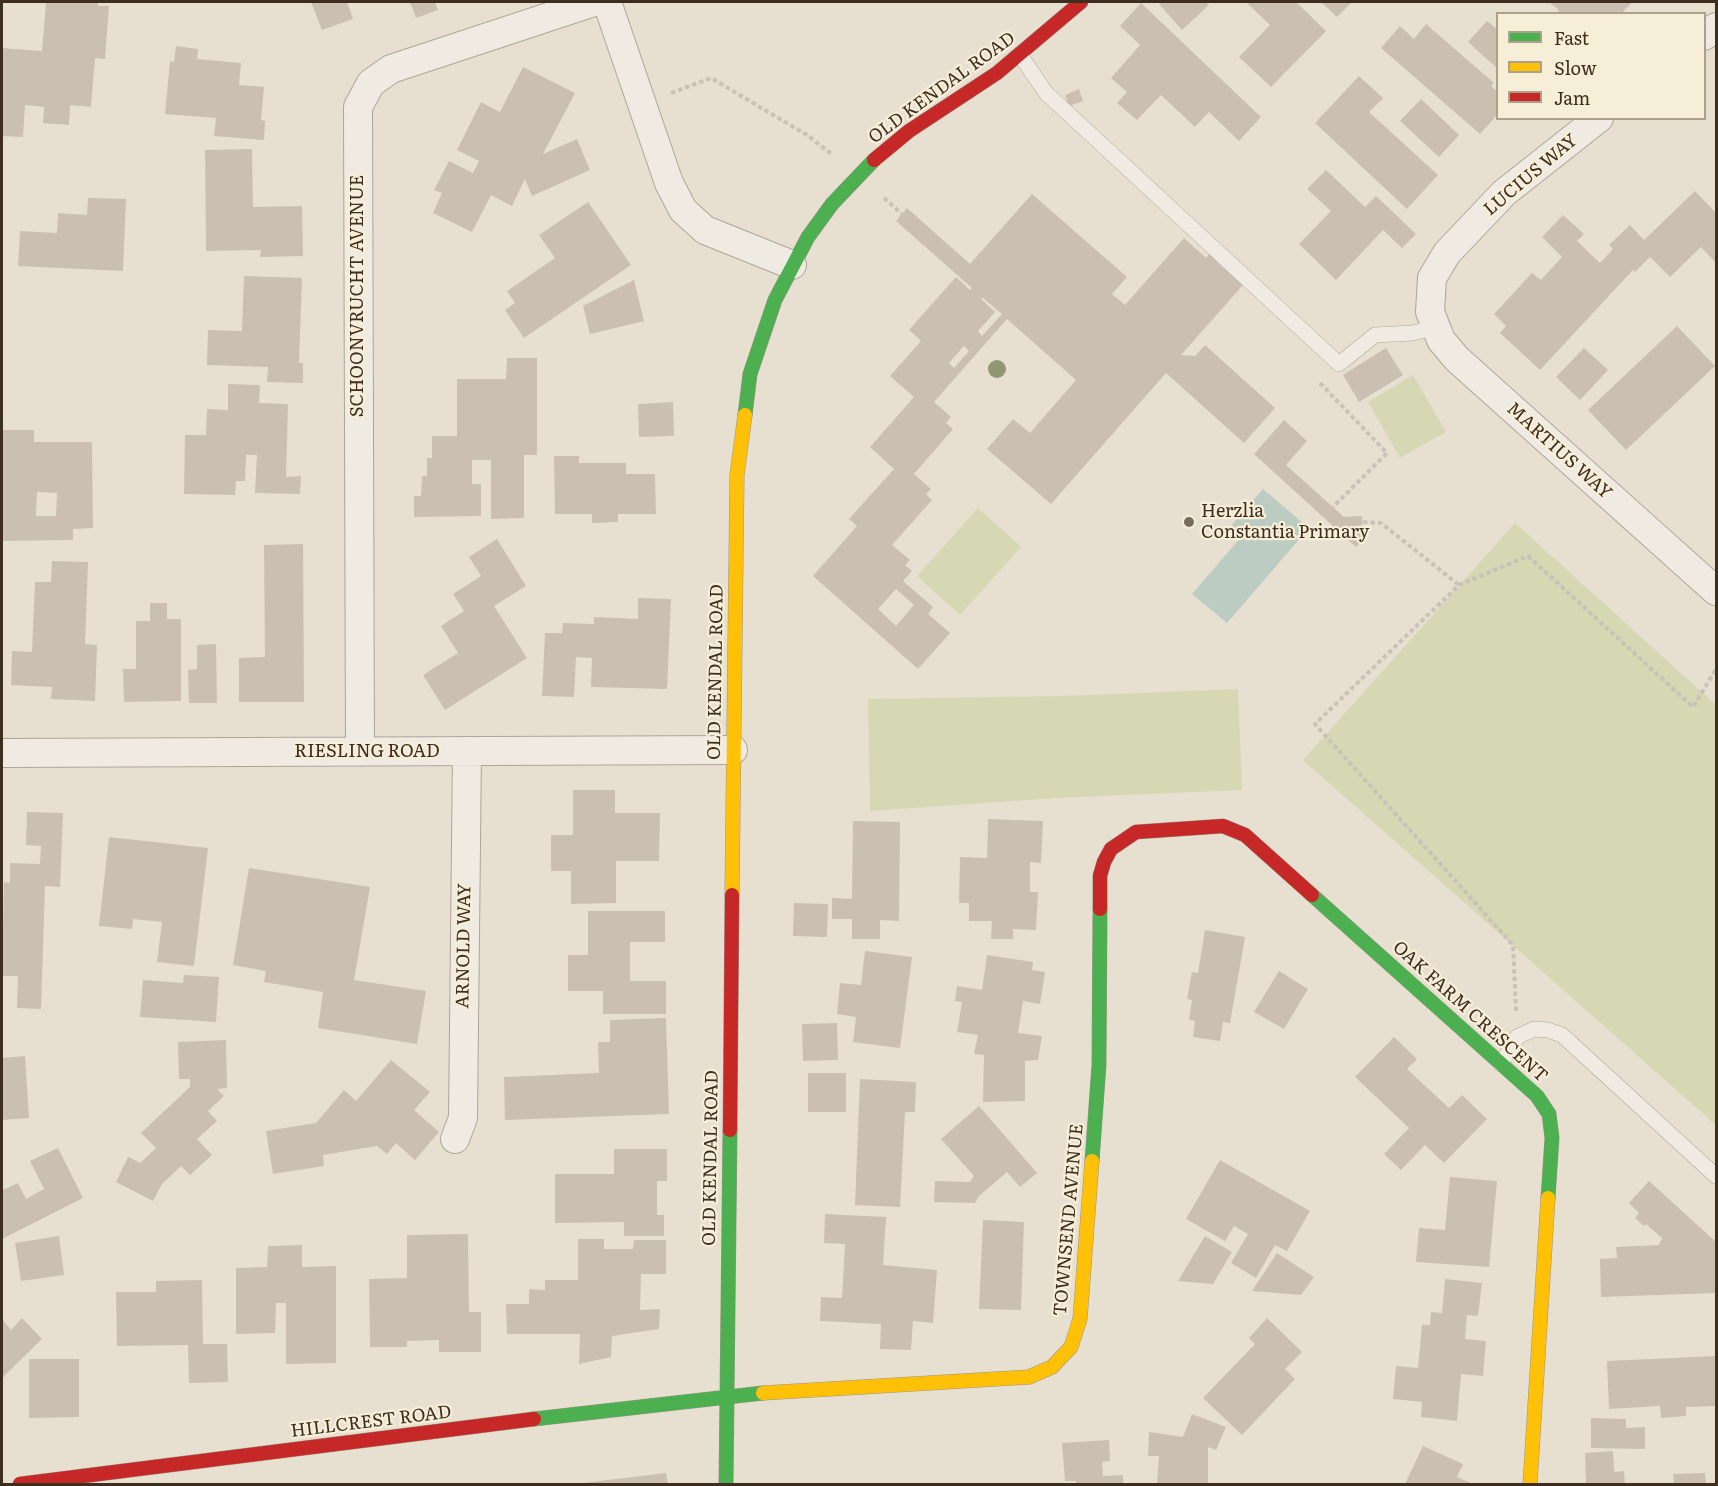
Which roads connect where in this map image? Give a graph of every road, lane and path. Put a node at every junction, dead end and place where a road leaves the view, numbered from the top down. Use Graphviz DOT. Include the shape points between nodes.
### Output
graph roads {
  1 [pos="594,2"];
  2 [pos="608,2"];
  3 [pos="1081,2"];
  4 [pos="1020,55"];
  5 [pos="642,104"];
  6 [pos="1596,120"];
  7 [pos="859,174"];
  8 [pos="902,214"];
  9 [pos="792,266"];
  10 [pos="1429,295"];
  11 [pos="1435,328"];
  12 [pos="1339,364"];
  13 [pos="1333,507"];
  14 [pos="1362,522"];
  15 [pos="1459,585"];
  16 [pos="1716,591"];
  17 [pos="1716,669"];
  18 [pos="733,750"];
  19 [pos="466,751"];
  20 [pos="360,752"];
  21 [pos="2,753"];
  22 [pos="1111,849"];
  23 [pos="1517,1037"];
  24 [pos="1502,1064"];
  25 [pos="455,1139"];
  26 [pos="1716,1176"];
  27 [pos="727,1395"];
  28 [pos="20,1485"];
  29 [pos="726,1485"];
  30 [pos="1530,1485"];
  1 -- 20 [label="street, SCHOONVRUCHT AVENUE" via="391,69 371,83 358,106"];
  2 -- 5 [label="street"];
  3 -- 4 [label="street, OLD KENDAL ROAD"];
  4 -- 7 [label="street, OLD KENDAL ROAD" via="909,130"];
  4 -- 12 [label="lane" via="1046,93"];
  5 -- 7 [label="path" via="711,78 807,135"];
  5 -- 9 [label="street" via="669,183 688,216 718,237"];
  6 -- 10 [label="street, LUCIUS WAY" via="1504,193 1438,265"];
  7 -- 8 [label="path"];
  7 -- 9 [label="street, OLD KENDAL ROAD" via="832,204"];
  9 -- 18 [label="street, OLD KENDAL ROAD" via="767,319 750,374 737,475"];
  10 -- 11 [label="street, MARTIUS WAY"];
  11 -- 12 [label="lane" via="1375,334"];
  11 -- 16 [label="street, MARTIUS WAY" via="1457,359"];
  12 -- 13 [label="path" via="1320,383 1387,453"];
  14 -- 15 [label="path" via="1381,523"];
  15 -- 17 [label="path" via="1528,556 1693,707"];
  15 -- 23 [label="path" via="1315,724 1513,945"];
  18 -- 19 [label="street, RIESLING ROAD"];
  18 -- 27 [label="street, OLD KENDAL ROAD"];
  19 -- 20 [label="street, RIESLING ROAD"];
  19 -- 25 [label="street, ARNOLD WAY" via="462,1118"];
  20 -- 21 [label="street, RIESLING ROAD"];
  22 -- 24 [label="street, OAK FARM CRESCENT" via="1136,832 1223,826 1245,835"];
  22 -- 27 [label="street, TOWNSEND AVENUE" via="1100,876 1099,1065 1080,1319 1071,1347 1053,1367 1029,1377"];
  23 -- 24 [label="lane"];
  23 -- 26 [label="lane" via="1534,1029 1562,1035"];
  24 -- 30 [label="street, OAK FARM CRESCENT" via="1543,1105 1549,1114 1552,1138"];
  27 -- 28 [label="street, HILLCREST ROAD"];
  27 -- 29 [label="street, OLD KENDAL ROAD"];
}
